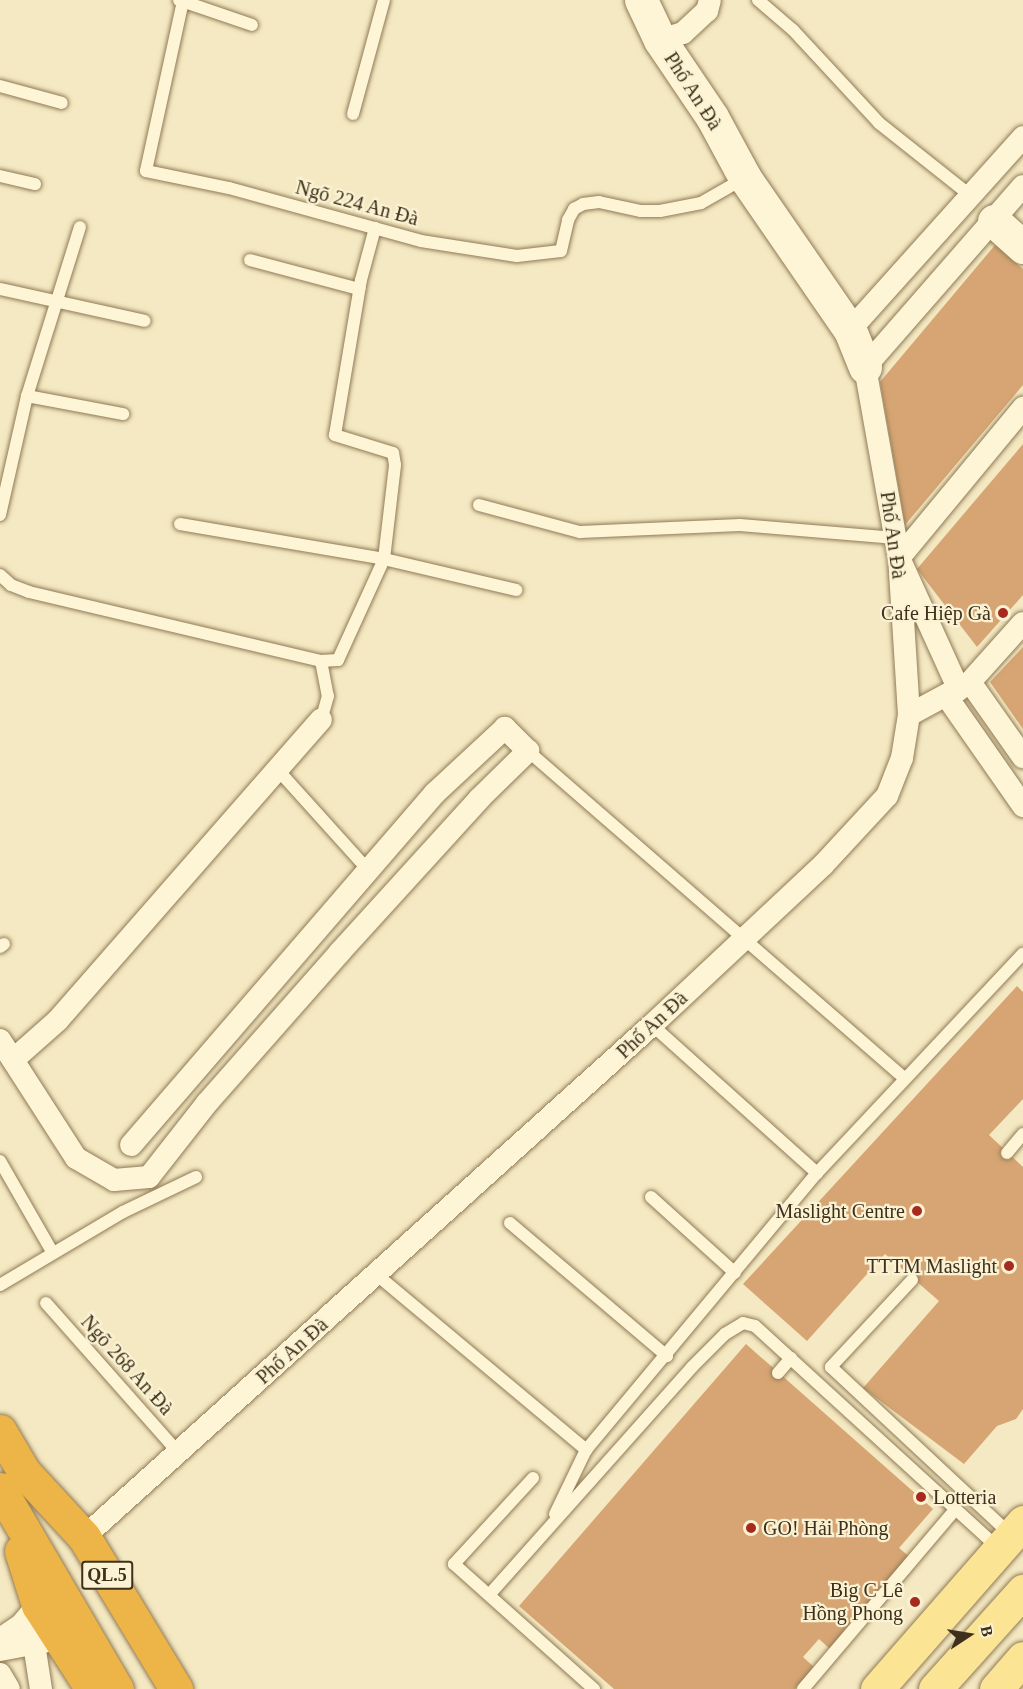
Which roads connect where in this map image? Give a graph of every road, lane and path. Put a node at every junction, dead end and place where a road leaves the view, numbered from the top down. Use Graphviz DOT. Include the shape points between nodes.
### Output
graph roads {
  1 [pos="384,0"];
  2 [pos="641,0"];
  3 [pos="710,0"];
  4 [pos="758,0"];
  5 [pos="181,1"];
  6 [pos="252,26"];
  7 [pos="660,40"];
  8 [pos="0,86"];
  9 [pos="62,103"];
  10 [pos="353,114"];
  11 [pos="1023,137"];
  12 [pos="0,176"];
  13 [pos="745,178"];
  14 [pos="35,184"];
  15 [pos="1023,186"];
  16 [pos="971,196"];
  17 [pos="994,221"];
  18 [pos="80,227"];
  19 [pos="375,228"];
  20 [pos="1023,247"];
  21 [pos="250,260"];
  22 [pos="0,289"];
  23 [pos="359,290"];
  24 [pos="58,300"];
  25 [pos="145,321"];
  26 [pos="850,330"];
  27 [pos="866,367"];
  28 [pos="27,396"];
  29 [pos="1023,408"];
  30 [pos="123,414"];
  31 [pos="479,505"];
  32 [pos="0,515"];
  33 [pos="180,524"];
  34 [pos="897,548"];
  35 [pos="384,559"];
  36 [pos="0,575"];
  37 [pos="516,590"];
  38 [pos="1023,623"];
  39 [pos="321,661"];
  40 [pos="959,690"];
  41 [pos="909,715"];
  42 [pos="321,720"];
  43 [pos="528,751"];
  44 [pos="1023,757"];
  45 [pos="278,770"];
  46 [pos="1023,806"];
  47 [pos="368,870"];
  48 [pos="744,939"];
  49 [pos="1023,954"];
  50 [pos="652,1025"];
  51 [pos="0,1040"];
  52 [pos="13,1060"];
  53 [pos="904,1078"];
  54 [pos="1023,1134"];
  55 [pos="131,1145"];
  56 [pos="1007,1153"];
  57 [pos="0,1161"];
  58 [pos="817,1173"];
  59 [pos="195,1177"];
  60 [pos="651,1197"];
  61 [pos="510,1223"];
  62 [pos="53,1253"];
  63 [pos="735,1272"];
  64 [pos="377,1275"];
  65 [pos="912,1280"];
  66 [pos="0,1285"];
  67 [pos="46,1303"];
  68 [pos="667,1356"];
  69 [pos="791,1358"];
  70 [pos="778,1373"];
  71 [pos="0,1431"];
  72 [pos="586,1450"];
  73 [pos="178,1452"];
  74 [pos="533,1478"];
  75 [pos="9,1485"];
  76 [pos="954,1511"];
  77 [pos="549,1526"];
  78 [pos="1011,1536"];
  79 [pos="84,1537"];
  80 [pos="1023,1591"];
  81 [pos="489,1595"];
  82 [pos="38,1605"];
  83 [pos="551,1634"];
  84 [pos="0,1639"];
  85 [pos="47,1641"];
  86 [pos="542,1644"];
  87 [pos="0,1650"];
  88 [pos="1023,1658"];
  89 [pos="0,1674"];
  90 [pos="9,1689"];
  91 [pos="41,1689"];
  92 [pos="92,1689"];
  93 [pos="117,1689"];
  94 [pos="150,1689"];
  95 [pos="176,1689"];
  96 [pos="594,1689"];
  97 [pos="803,1689"];
  98 [pos="877,1689"];
  99 [pos="935,1689"];
  100 [pos="996,1689"];
  1 -- 10 [label="lane"];
  2 -- 7 [label="street, Phố An Đà"];
  3 -- 7 [label="street" via="707,11 683,33"];
  4 -- 16 [label="lane" via="793,30 879,123"];
  5 -- 6 [label="lane"];
  5 -- 19 [label="lane, Ngõ 224 An Đà" via="146,171 229,188"];
  7 -- 13 [label="street, Phố An Đà" via="712,117"];
  8 -- 9 [label="lane"];
  11 -- 16 [label="street"];
  12 -- 14 [label="lane"];
  13 -- 19 [label="lane, Ngõ 224 An Đà" via="701,203 660,211 599,202 583,204 574,209 568,220 561,251 517,256 421,241"];
  13 -- 26 [label="street, Phố An Đà"];
  15 -- 17 [label="street"];
  16 -- 26 [label="street"];
  17 -- 20 [label="street"];
  17 -- 27 [label="street"];
  18 -- 24 [label="lane"];
  19 -- 23 [label="lane"];
  21 -- 23 [label="lane"];
  22 -- 24 [label="lane"];
  23 -- 35 [label="lane" via="335,435 393,453 395,465"];
  24 -- 25 [label="lane"];
  24 -- 28 [label="lane"];
  26 -- 27 [label="street, Phố An Đà"];
  27 -- 34 [label="street, Phố An Đà"];
  28 -- 30 [label="lane"];
  28 -- 32 [label="lane"];
  29 -- 34 [label="street"];
  31 -- 34 [label="lane" via="579,532 740,525"];
  33 -- 35 [label="lane"];
  34 -- 40 [label="street"];
  34 -- 41 [label="street, Phố An Đà"];
  35 -- 37 [label="lane"];
  35 -- 39 [label="lane" via="345,650 338,660"];
  36 -- 39 [label="lane" via="11,585 29,592"];
  38 -- 40 [label="street"];
  39 -- 42 [label="lane" via="328,696"];
  40 -- 41 [label="street"];
  40 -- 44 [label="street"];
  40 -- 46 [label="street"];
  41 -- 48 [label="street, Phố An Đà" via="902,758 888,796 857,832"];
  42 -- 45 [label="street"];
  43 -- 47 [label="street" via="505,728 435,793"];
  43 -- 48 [label="lane"];
  43 -- 52 [label="street" via="340,952 207,1103 149,1177 114,1180 76,1158"];
  45 -- 47 [label="lane"];
  45 -- 52 [label="street" via="58,1020"];
  47 -- 55 [label="street"];
  48 -- 50 [label="street, Phố An Đà"];
  48 -- 53 [label="lane"];
  49 -- 53 [label="lane"];
  50 -- 58 [label="lane"];
  50 -- 64 [label="street, Phố An Đà"];
  51 -- 52 [label="street"];
  53 -- 58 [label="lane"];
  54 -- 56 [label="lane"];
  57 -- 62 [label="lane"];
  58 -- 63 [label="lane"];
  59 -- 62 [label="lane" via="123,1212"];
  60 -- 63 [label="lane"];
  61 -- 68 [label="lane"];
  62 -- 66 [label="lane"];
  63 -- 68 [label="lane"];
  64 -- 72 [label="lane"];
  64 -- 73 [label="street, Phố An Đà"];
  65 -- 78 [label="lane" via="831,1367"];
  67 -- 73 [label="lane, Ngõ 268 An Đà"];
  68 -- 72 [label="lane"];
  69 -- 70 [label="lane"];
  69 -- 76 [label="lane"];
  69 -- 77 [label="lane" via="748,1323 725,1334"];
  71 -- 75 [label="highway, QL.5"];
  72 -- 77 [label="lane"];
  73 -- 79 [label="street, Phố An Đà"];
  74 -- 81 [label="lane" via="454,1564"];
  75 -- 79 [label="highway, QL.5"];
  75 -- 82 [label="highway, QL.5"];
  75 -- 93 [label="highway, QL.5"];
  75 -- 94 [label="highway, QL.5"];
  76 -- 78 [label="lane"];
  76 -- 97 [label="lane"];
  77 -- 81 [label="lane"];
  78 -- 98 [label="main road"];
  79 -- 95 [label="highway, QL.5"];
  80 -- 99 [label="main road"];
  81 -- 86 [label="lane"];
  82 -- 84 [label="street" via="21,1625"];
  82 -- 85 [label="highway, QL.5"];
  83 -- 86 [label="lane"];
  85 -- 87 [label="street"];
  85 -- 91 [label="street"];
  85 -- 92 [label="highway, QL.5"];
  86 -- 96 [label="lane"];
  88 -- 100 [label="main road"];
  89 -- 90 [label="street"];
}
